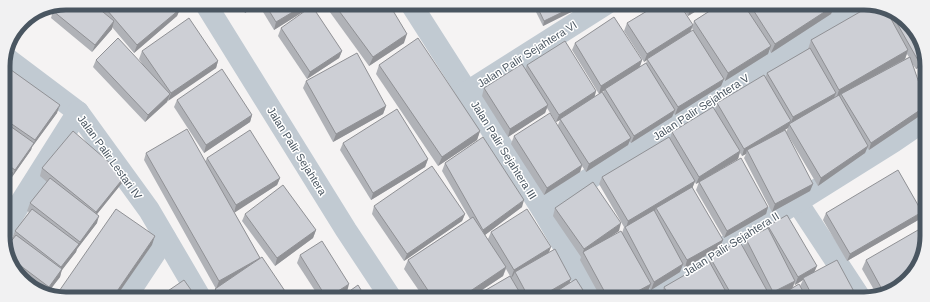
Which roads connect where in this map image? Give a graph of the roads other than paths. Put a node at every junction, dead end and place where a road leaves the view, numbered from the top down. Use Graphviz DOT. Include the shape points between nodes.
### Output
graph roads {
  1 [pos="210,10"];
  2 [pos="415,10"];
  3 [pos="597,10"];
  4 [pos="837,11"];
  5 [pos="10,61"];
  6 [pos="467,92"];
  7 [pos="78,112"];
  8 [pos="920,124"];
  9 [pos="797,202"];
  10 [pos="542,209"];
  11 [pos="10,220"];
  12 [pos="165,238"];
  13 [pos="129,292"];
  14 [pos="197,292"];
  15 [pos="387,292"];
  16 [pos="590,292"];
  17 [pos="654,292"];
  18 [pos="856,292"];
  1 -- 15 [label="street, Jalan Palir Sejahtera"];
  2 -- 6 [label="street, Jalan Palir Sejahtera III"];
  3 -- 6 [label="street, Jalan Palir Sejahtera VI"];
  4 -- 10 [label="street, Jalan Palir Sejahtera V"];
  5 -- 7 [label="street, Jalan Palir Lestari IV"];
  6 -- 10 [label="street, Jalan Palir Sejahtera III"];
  7 -- 11 [label="street"];
  7 -- 12 [label="street, Jalan Palir Lestari IV" via="149,210"];
  8 -- 9 [label="street, Jalan Palir Sejahtera II"];
  9 -- 17 [label="street, Jalan Palir Sejahtera II"];
  9 -- 18 [label="street"];
  10 -- 16 [label="street, Jalan Palir Sejahtera III"];
  12 -- 13 [label="street"];
  12 -- 14 [label="street, Jalan Palir Lestari IV"];
}
